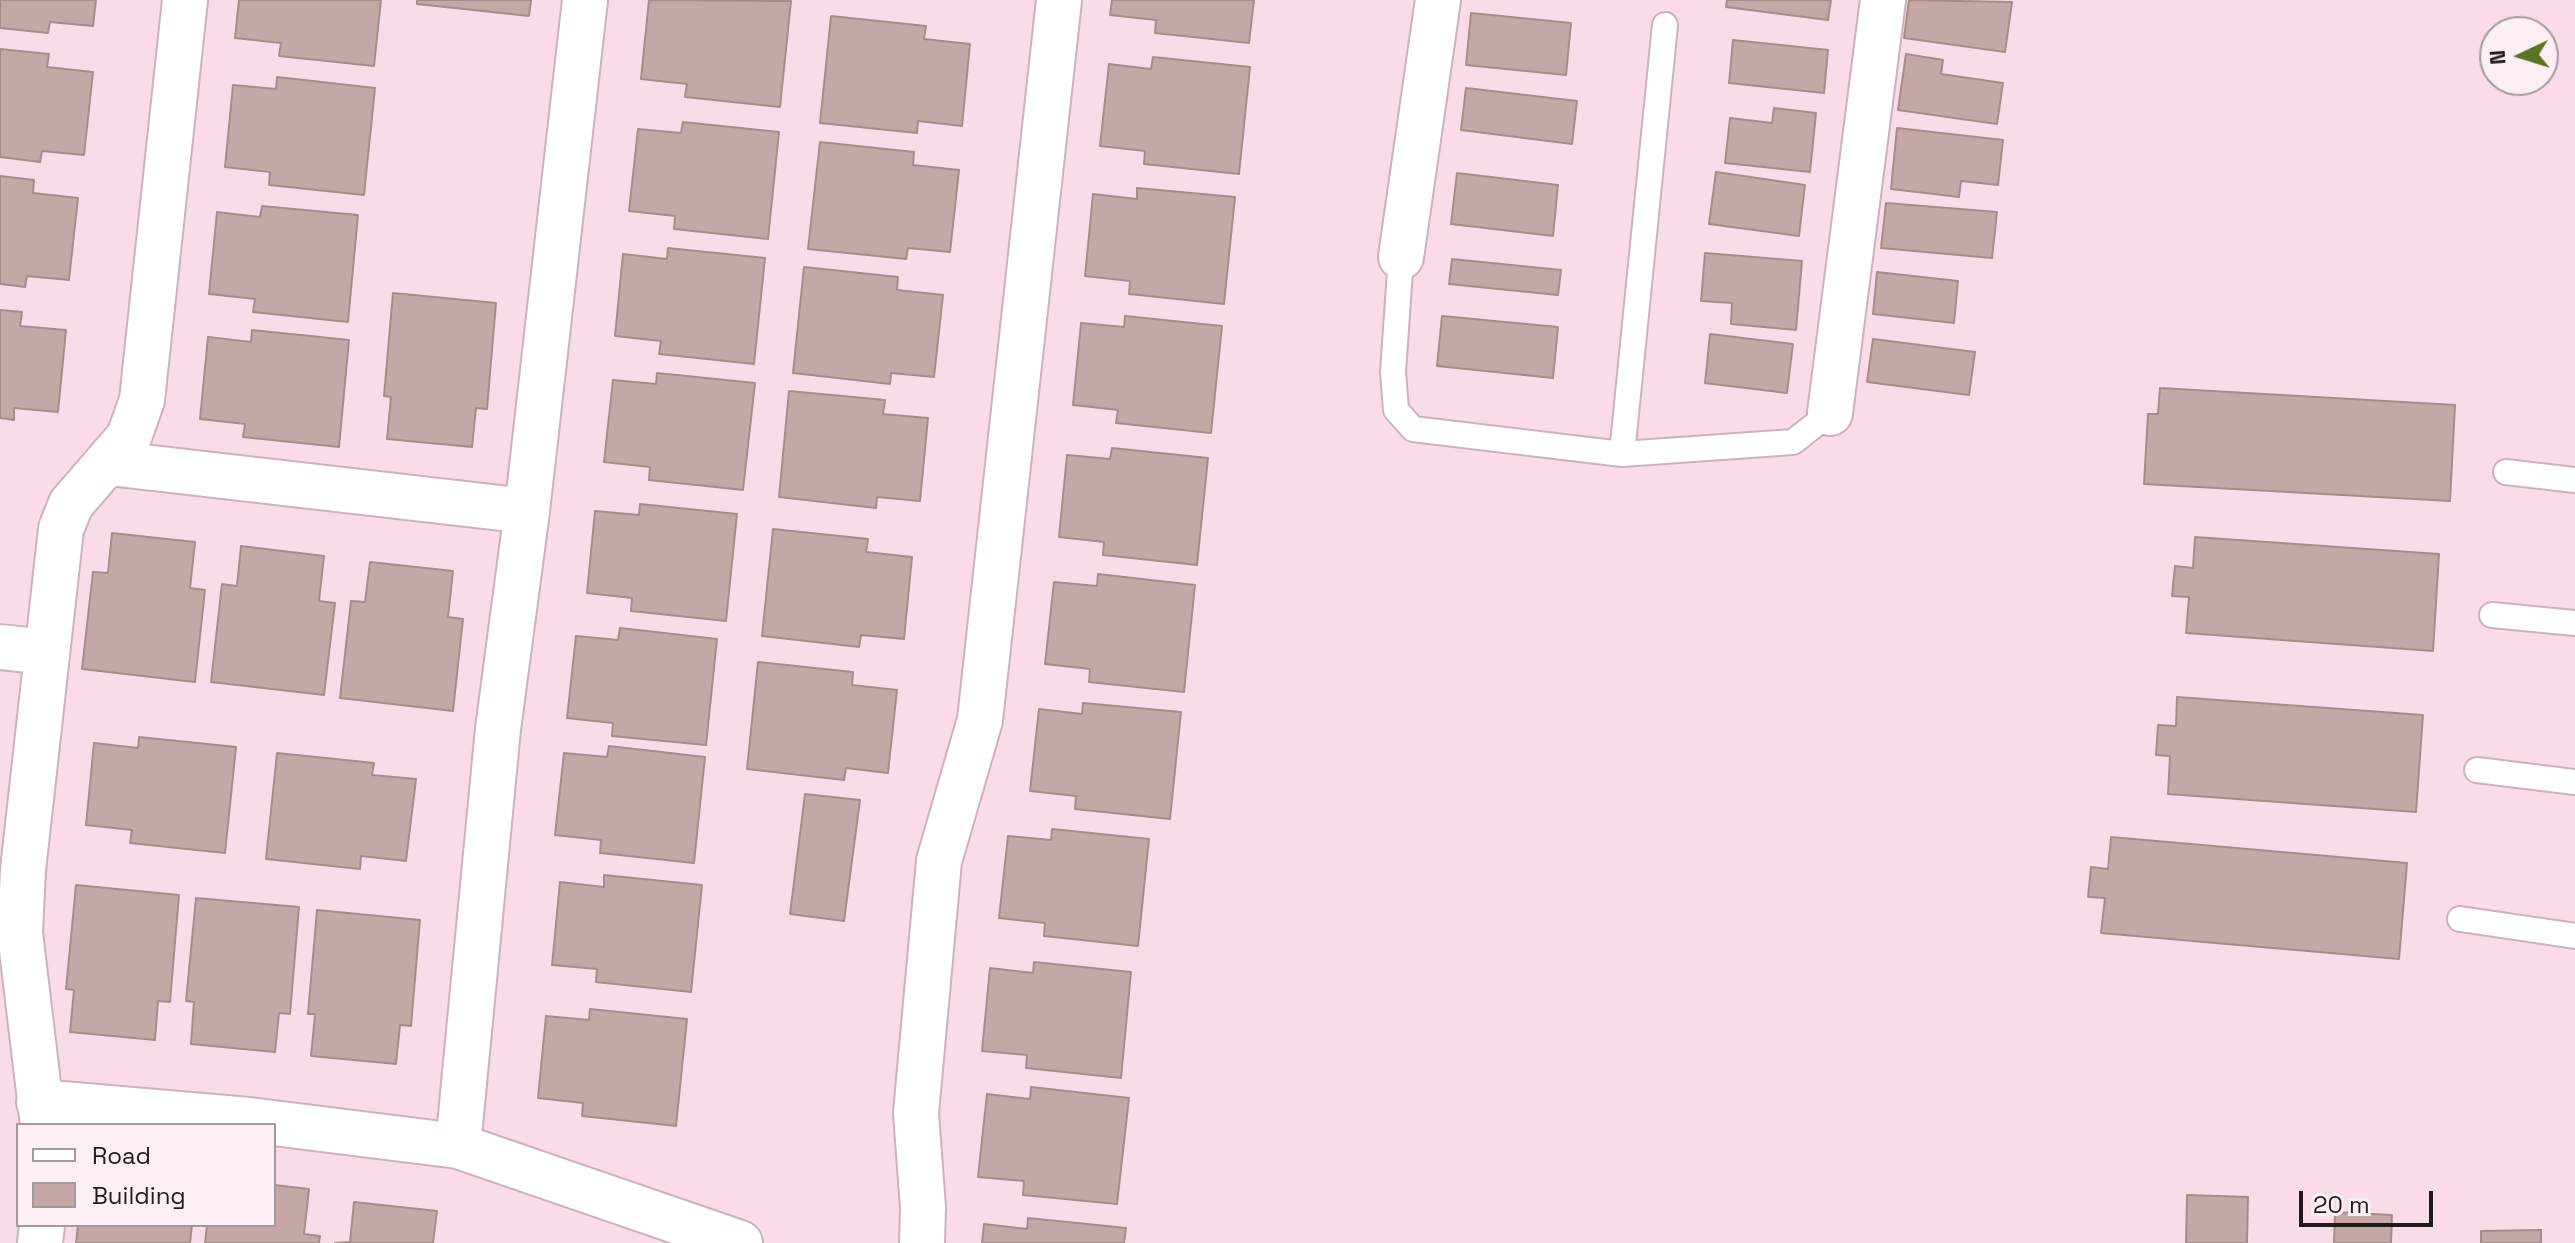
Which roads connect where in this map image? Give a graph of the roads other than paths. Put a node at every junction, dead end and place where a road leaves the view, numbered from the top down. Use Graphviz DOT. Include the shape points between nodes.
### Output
graph roads {
  1 [pos="185,0"];
  2 [pos="585,0"];
  3 [pos="1059,0"];
  4 [pos="1438,0"];
  5 [pos="1883,0"];
  6 [pos="1665,25"];
  7 [pos="1401,257"];
  8 [pos="1830,413"];
  9 [pos="1622,454"];
  10 [pos="109,463"];
  11 [pos="2506,472"];
  12 [pos="2575,480"];
  13 [pos="527,511"];
  14 [pos="2492,615"];
  15 [pos="2575,623"];
  16 [pos="0,647"];
  17 [pos="47,652"];
  18 [pos="2477,770"];
  19 [pos="2575,782"];
  20 [pos="2460,919"];
  21 [pos="10,932"];
  22 [pos="2575,936"];
  23 [pos="41,1113"];
  24 [pos="273,1123"];
  25 [pos="276,1123"];
  26 [pos="458,1146"];
  27 [pos="740,1243"];
  28 [pos="922,1243"];
  1 -- 10 [label="street" via="142,400 129,437"];
  2 -- 13 [label="street"];
  3 -- 28 [label="street" via="980,720 939,861 916,1113"];
  4 -- 7 [label="street"];
  5 -- 8 [label="street"];
  6 -- 9 [label="lane"];
  7 -- 9 [label="lane" via="1393,372 1396,410 1413,429"];
  8 -- 9 [label="lane" via="1793,442"];
  10 -- 13 [label="street"];
  10 -- 17 [label="street" via="71,504 61,529"];
  11 -- 12 [label="lane"];
  13 -- 26 [label="street" via="498,729"];
  14 -- 15 [label="lane"];
  16 -- 17 [label="street"];
  17 -- 21 [label="street" via="23,870"];
  18 -- 19 [label="lane"];
  20 -- 22 [label="lane"];
  21 -- 23 [label="street"];
  23 -- 24 [label="street"];
  25 -- 26 [label="street"];
  26 -- 27 [label="street"];
}
